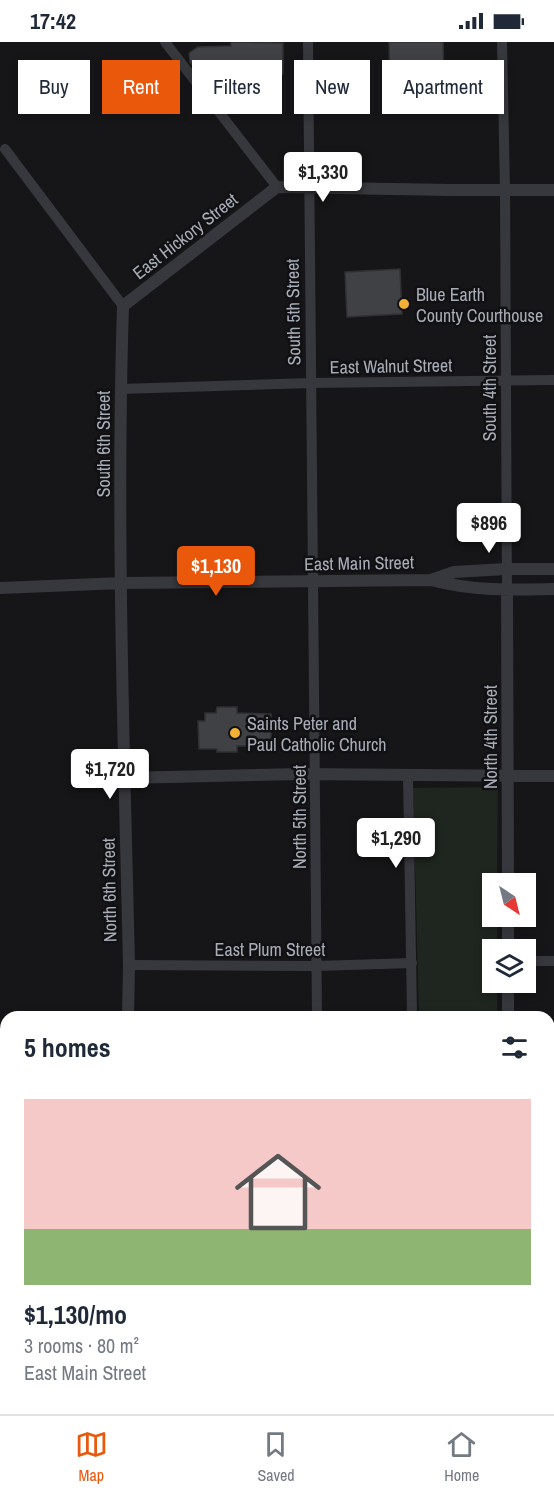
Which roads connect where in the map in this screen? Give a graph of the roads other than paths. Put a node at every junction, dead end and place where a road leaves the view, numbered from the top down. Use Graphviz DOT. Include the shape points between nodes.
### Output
graph roads {
  1 [pos="165,42"];
  2 [pos="308,42"];
  3 [pos="502,42"];
  4 [pos="5,149"];
  5 [pos="277,187"];
  6 [pos="309,188"];
  7 [pos="505,190"];
  8 [pos="554,190"];
  9 [pos="123,306"];
  10 [pos="554,380"];
  11 [pos="505,382"];
  12 [pos="311,384"];
  13 [pos="120,389"];
  14 [pos="506,569"];
  15 [pos="554,569"];
  16 [pos="431,580"];
  17 [pos="314,582"];
  18 [pos="122,583"];
  19 [pos="0,588"];
  20 [pos="554,590"];
  21 [pos="507,591"];
  22 [pos="316,774"];
  23 [pos="408,775"];
  24 [pos="508,775"];
  25 [pos="554,776"];
  26 [pos="124,777"];
  27 [pos="508,873"];
  28 [pos="536,961"];
  29 [pos="554,961"];
  30 [pos="412,963"];
  31 [pos="129,965"];
  32 [pos="317,966"];
  33 [pos="508,993"];
  34 [pos="128,1011"];
  35 [pos="317,1011"];
  36 [pos="412,1011"];
  37 [pos="508,1011"];
  1 -- 5 [label="street"];
  2 -- 6 [label="street, South 5th Street"];
  3 -- 7 [label="street, South 4th Street"];
  4 -- 9 [label="street"];
  5 -- 6 [label="street"];
  5 -- 9 [label="street, East Hickory Street"];
  6 -- 7 [label="street"];
  6 -- 12 [label="street, South 5th Street"];
  7 -- 8 [label="street"];
  7 -- 11 [label="street, South 4th Street"];
  9 -- 13 [label="street, South 6th Street"];
  10 -- 11 [label="street, East Walnut Street"];
  11 -- 12 [label="street, East Walnut Street"];
  11 -- 14 [label="street, South 4th Street"];
  12 -- 13 [label="street, East Walnut Street"];
  12 -- 17 [label="street, South 5th Street"];
  13 -- 18 [label="street, South 6th Street"];
  14 -- 15 [label="street, East Main Street"];
  14 -- 16 [label="street, East Main Street" via="454,572"];
  14 -- 21 [label="street, South 4th Street"];
  16 -- 17 [label="street, East Main Street"];
  16 -- 21 [label="street, East Main Street" via="455,587"];
  17 -- 18 [label="street, East Main Street"];
  17 -- 22 [label="street, North 5th Street"];
  18 -- 19 [label="street, East Main Street"];
  18 -- 26 [label="street, North 6th Street"];
  20 -- 21 [label="street, East Main Street"];
  21 -- 24 [label="street, North 4th Street"];
  22 -- 23 [label="street"];
  22 -- 26 [label="street"];
  22 -- 32 [label="street, North 5th Street"];
  23 -- 24 [label="street"];
  23 -- 30 [label="street"];
  24 -- 25 [label="street"];
  24 -- 27 [label="street, North 4th Street"];
  26 -- 31 [label="street, North 6th Street"];
  28 -- 29 [label="street"];
  30 -- 32 [label="street, East Plum Street"];
  30 -- 36 [label="street"];
  31 -- 32 [label="street, East Plum Street"];
  31 -- 34 [label="street, North 6th Street"];
  32 -- 35 [label="street, North 5th Street"];
  33 -- 37 [label="street"];
}
